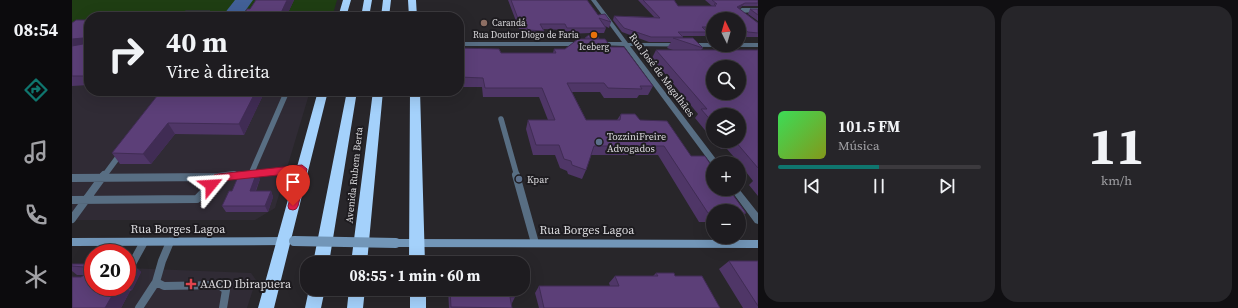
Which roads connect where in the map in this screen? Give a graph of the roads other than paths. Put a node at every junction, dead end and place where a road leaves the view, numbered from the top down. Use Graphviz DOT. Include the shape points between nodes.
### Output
graph roads {
  1 [pos="346,0"];
  2 [pos="368,0"];
  3 [pos="387,0"];
  4 [pos="412,0"];
  5 [pos="593,0"];
  6 [pos="758,10"];
  7 [pos="343,12"];
  8 [pos="366,12"];
  9 [pos="386,12"];
  10 [pos="413,12"];
  11 [pos="742,12"];
  12 [pos="464,44"];
  13 [pos="626,44"];
  14 [pos="706,45"];
  15 [pos="746,45"];
  16 [pos="758,45"];
  17 [pos="285,96"];
  18 [pos="322,96"];
  19 [pos="351,96"];
  20 [pos="378,96"];
  21 [pos="415,96"];
  22 [pos="501,119"];
  23 [pos="126,147"];
  24 [pos="710,156"];
  25 [pos="302,169"];
  26 [pos="251,174"];
  27 [pos="218,177"];
  28 [pos="72,178"];
  29 [pos="103,178"];
  30 [pos="739,196"];
  31 [pos="88,199"];
  32 [pos="72,200"];
  33 [pos="72,220"];
  34 [pos="758,220"];
  35 [pos="289,241"];
  36 [pos="72,242"];
  37 [pos="144,242"];
  38 [pos="170,242"];
  39 [pos="417,243"];
  40 [pos="535,243"];
  41 [pos="758,244"];
  42 [pos="323,256"];
  43 [pos="360,256"];
  44 [pos="417,256"];
  45 [pos="136,257"];
  46 [pos="156,282"];
  47 [pos="316,296"];
  48 [pos="356,296"];
  49 [pos="418,296"];
  50 [pos="139,308"];
  51 [pos="223,308"];
  52 [pos="266,308"];
  53 [pos="313,308"];
  54 [pos="355,308"];
  55 [pos="418,308"];
  1 -- 7 [label="highway"];
  2 -- 8 [label="highway"];
  3 -- 9 [label="highway"];
  4 -- 10 [label="highway"];
  5 -- 13 [label="street, Rua José de Magalhães"];
  6 -- 11 [label="street" via="740,10"];
  12 -- 13 [label="street, Rua Doutor Diogo de Faria"];
  13 -- 14 [label="street, Rua Doutor Diogo de Faria"];
  13 -- 24 [label="street, Rua José de Magalhães"];
  15 -- 16 [label="street"];
  17 -- 26 [label="lane"];
  18 -- 25 [label="highway"];
  19 -- 42 [label="highway, Avenida Rubem Berta"];
  20 -- 43 [label="highway, Avenida Rubem Berta"];
  21 -- 39 [label="highway"];
  22 -- 40 [label="lane"];
  23 -- 29 [label="lane"];
  25 -- 26 [label="lane"];
  25 -- 35 [label="highway"];
  26 -- 27 [label="lane"];
  27 -- 29 [label="lane"];
  27 -- 31 [label="lane" via="197,199"];
  28 -- 29 [label="lane"];
  29 -- 31 [label="lane"];
  30 -- 34 [label="street"];
  31 -- 32 [label="lane"];
  31 -- 33 [label="lane"];
  35 -- 38 [label="street, Rua Borges Lagoa"];
  35 -- 39 [label="street, Rua Borges Lagoa, bridge"];
  35 -- 52 [label="highway"];
  36 -- 37 [label="street, Rua Borges Lagoa"];
  37 -- 38 [label="street, Rua Borges Lagoa"];
  37 -- 45 [label="lane"];
  38 -- 46 [label="lane"];
  39 -- 40 [label="street, Rua Borges Lagoa"];
  39 -- 44 [label="highway"];
  40 -- 41 [label="street, Rua Borges Lagoa"];
  46 -- 50 [label="lane"];
  46 -- 51 [label="lane" via="164,286 219,285 226,290"];
  47 -- 53 [label="highway"];
  48 -- 54 [label="highway"];
  49 -- 55 [label="highway"];
}
